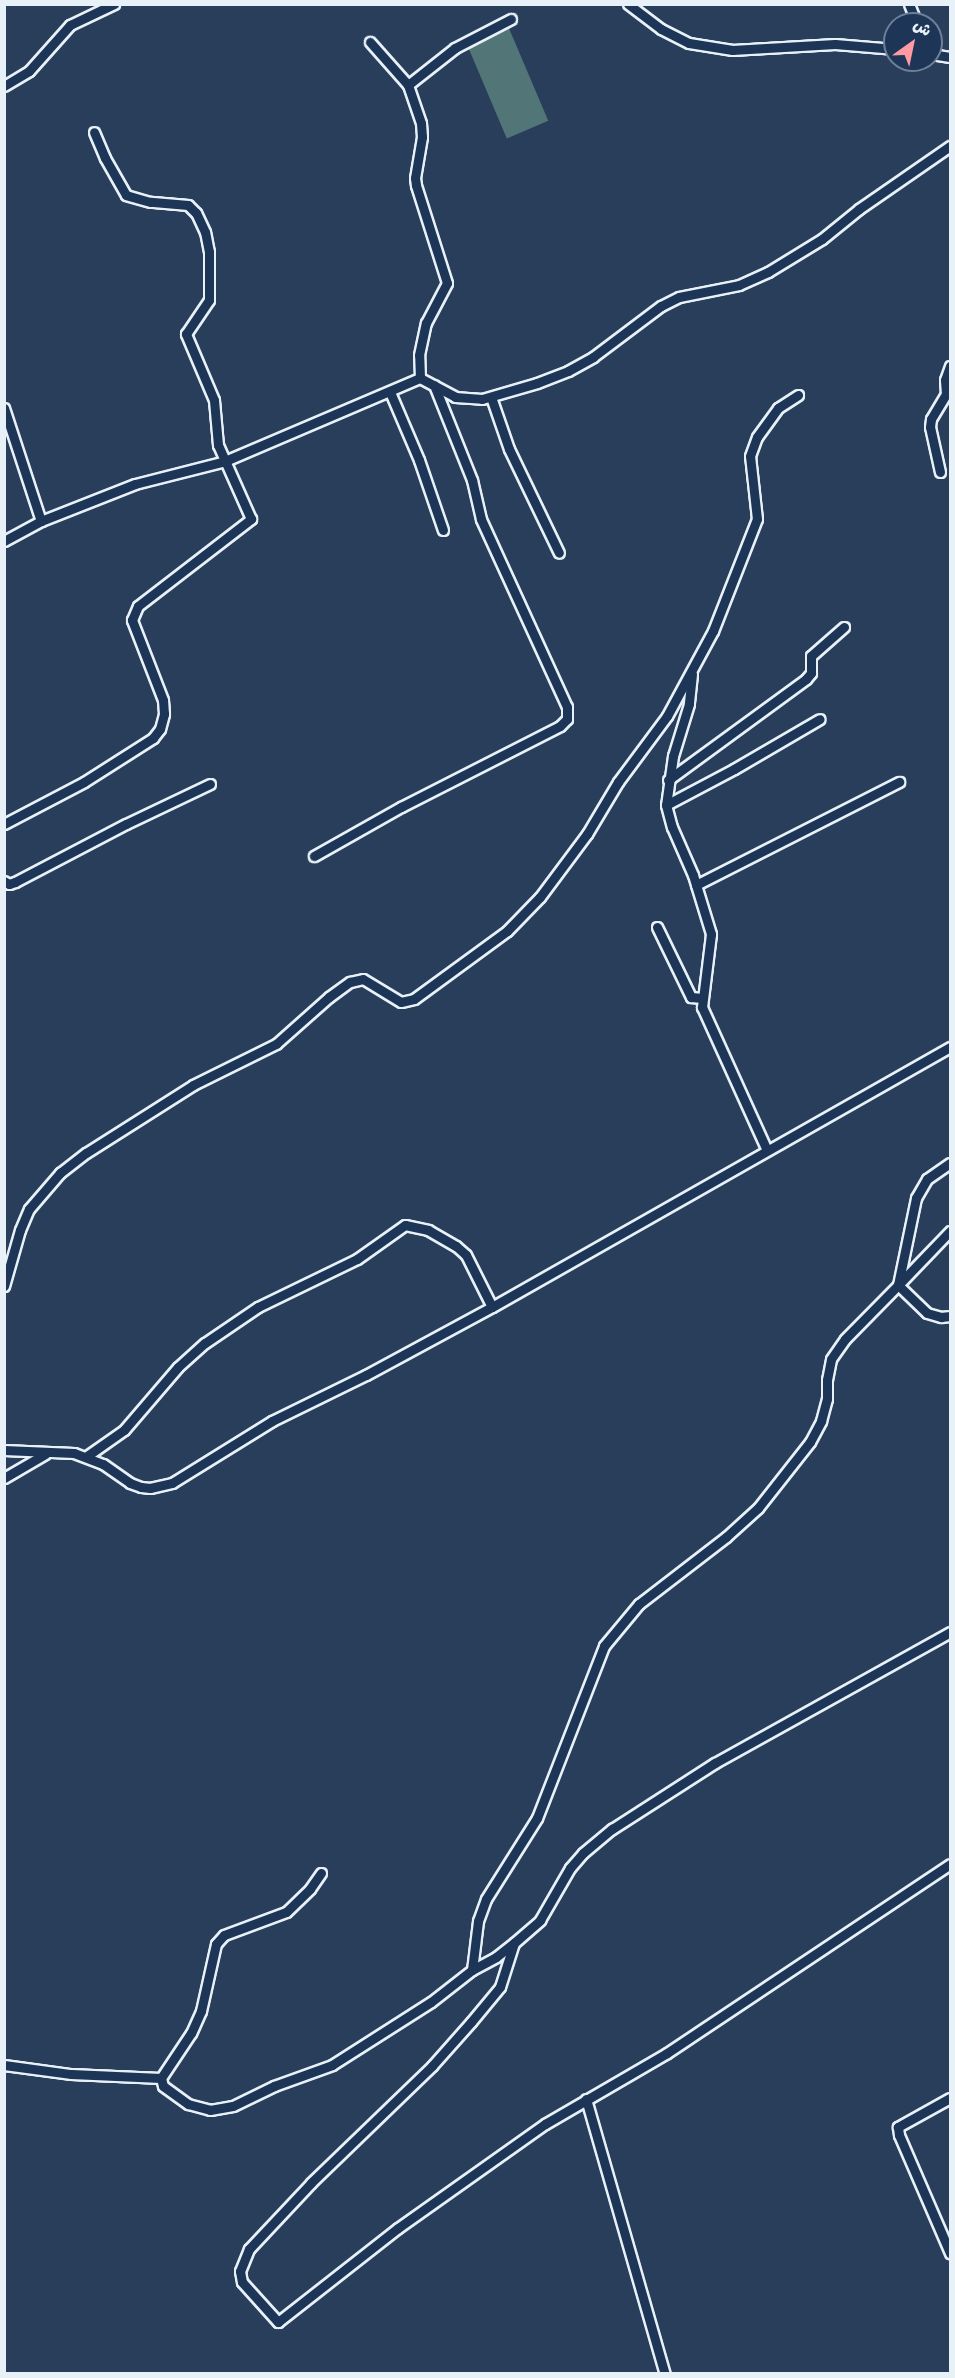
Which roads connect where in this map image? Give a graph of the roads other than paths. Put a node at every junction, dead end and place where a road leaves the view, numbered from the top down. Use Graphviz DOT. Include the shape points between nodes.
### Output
graph roads {
  1 [pos="114,4"];
  2 [pos="628,4"];
  3 [pos="511,19"];
  4 [pos="370,42"];
  5 [pos="883,48"];
  6 [pos="408,85"];
  7 [pos="4,86"];
  8 [pos="94,132"];
  9 [pos="951,146"];
  10 [pos="951,366"];
  11 [pos="420,378"];
  12 [pos="434,385"];
  13 [pos="390,392"];
  14 [pos="798,395"];
  15 [pos="491,397"];
  16 [pos="4,408"];
  17 [pos="225,462"];
  18 [pos="940,472"];
  19 [pos="41,521"];
  20 [pos="443,530"];
  21 [pos="4,541"];
  22 [pos="559,553"];
  23 [pos="844,627"];
  24 [pos="692,671"];
  25 [pos="820,719"];
  26 [pos="668,780"];
  27 [pos="899,782"];
  28 [pos="210,784"];
  29 [pos="666,805"];
  30 [pos="4,824"];
  31 [pos="314,856"];
  32 [pos="4,881"];
  33 [pos="696,885"];
  34 [pos="657,927"];
  35 [pos="702,998"];
  36 [pos="951,1047"];
  37 [pos="767,1150"];
  38 [pos="951,1163"];
  39 [pos="951,1231"];
  40 [pos="898,1285"];
  41 [pos="4,1286"];
  42 [pos="492,1306"];
  43 [pos="951,1316"];
  44 [pos="4,1450"];
  45 [pos="47,1453"];
  46 [pos="87,1456"];
  47 [pos="4,1478"];
  48 [pos="951,1632"];
  49 [pos="951,1864"];
  50 [pos="321,1873"];
  51 [pos="514,1943"];
  52 [pos="472,1970"];
  53 [pos="4,2066"];
  54 [pos="161,2078"];
  55 [pos="951,2098"];
  56 [pos="586,2099"];
  57 [pos="951,2253"];
  58 [pos="665,2373"];
  1 -- 7 [label="street" via="70,25 29,71"];
  2 -- 5 [label="street" via="661,29 689,43 732,50 835,44"];
  3 -- 6 [label="street" via="455,48"];
  4 -- 6 [label="street"];
  6 -- 11 [label="street" via="421,123 415,178 446,279 423,332"];
  8 -- 17 [label="street" via="126,195 150,202 188,205 206,232 209,300 186,334 214,400 216,436"];
  9 -- 15 [label="street" via="768,273 739,285 679,297 568,371"];
  10 -- 18 [label="street" via="945,380 946,394 930,427"];
  11 -- 12 [label="street"];
  11 -- 13 [label="street"];
  12 -- 15 [label="street" via="455,397"];
  12 -- 31 [label="street" via="472,480 481,519 567,707 567,719"];
  13 -- 17 [label="street"];
  13 -- 20 [label="street"];
  14 -- 24 [label="street" via="778,408 757,437 750,456 757,519 713,632"];
  15 -- 22 [label="street" via="509,449"];
  16 -- 19 [label="street"];
  17 -- 19 [label="street" via="135,484"];
  17 -- 30 [label="street" via="251,519 152,594 138,606 132,620 163,700 160,729 153,738 84,782"];
  19 -- 21 [label="street"];
  23 -- 26 [label="street" via="811,656 811,673 806,679"];
  24 -- 26 [label="street" via="689,704"];
  24 -- 41 [label="street" via="667,716 618,782 572,855 522,918 414,999 401,1002 363,979 350,982 276,1044 193,1085 86,1154 60,1173 29,1209"];
  25 -- 29 [label="street"];
  26 -- 29 [label="street"];
  27 -- 33 [label="street"];
  28 -- 32 [label="street" via="15,882"];
  29 -- 33 [label="street"];
  33 -- 35 [label="street" via="711,934"];
  34 -- 35 [label="street" via="691,997"];
  35 -- 37 [label="street" via="705,1017"];
  36 -- 37 [label="street"];
  37 -- 42 [label="street"];
  38 -- 40 [label="street" via="927,1179 916,1198"];
  39 -- 40 [label="street"];
  40 -- 43 [label="street" via="927,1312"];
  40 -- 52 [label="street" via="845,1339 831,1359 821,1421 783,1479 726,1537 639,1604 604,1646 537,1818 486,1899 478,1921"];
  42 -- 46 [label="street" via="272,1421 172,1483 141,1487"];
  42 -- 46 [label="street" via="466,1256 456,1246 428,1230 405,1225 357,1258 258,1307 205,1343 178,1367 124,1430"];
  44 -- 45 [label="street"];
  45 -- 46 [label="street" via="61,1451"];
  45 -- 47 [label="street"];
  48 -- 51 [label="street" via="716,1763 612,1829 570,1868 540,1920"];
  49 -- 56 [label="street" via="667,2053"];
  50 -- 54 [label="street" via="286,1912 220,1938 213,1952 201,2011"];
  51 -- 52 [label="street"];
  51 -- 56 [label="street" via="504,1979 493,1995 432,2066 249,2249 242,2262 242,2282 278,2322 398,2228"];
  52 -- 54 [label="street" via="431,2002 332,2066 232,2106 199,2108 163,2086"];
  53 -- 54 [label="street"];
  55 -- 57 [label="street" via="898,2127"];
  56 -- 58 [label="street"];
}
